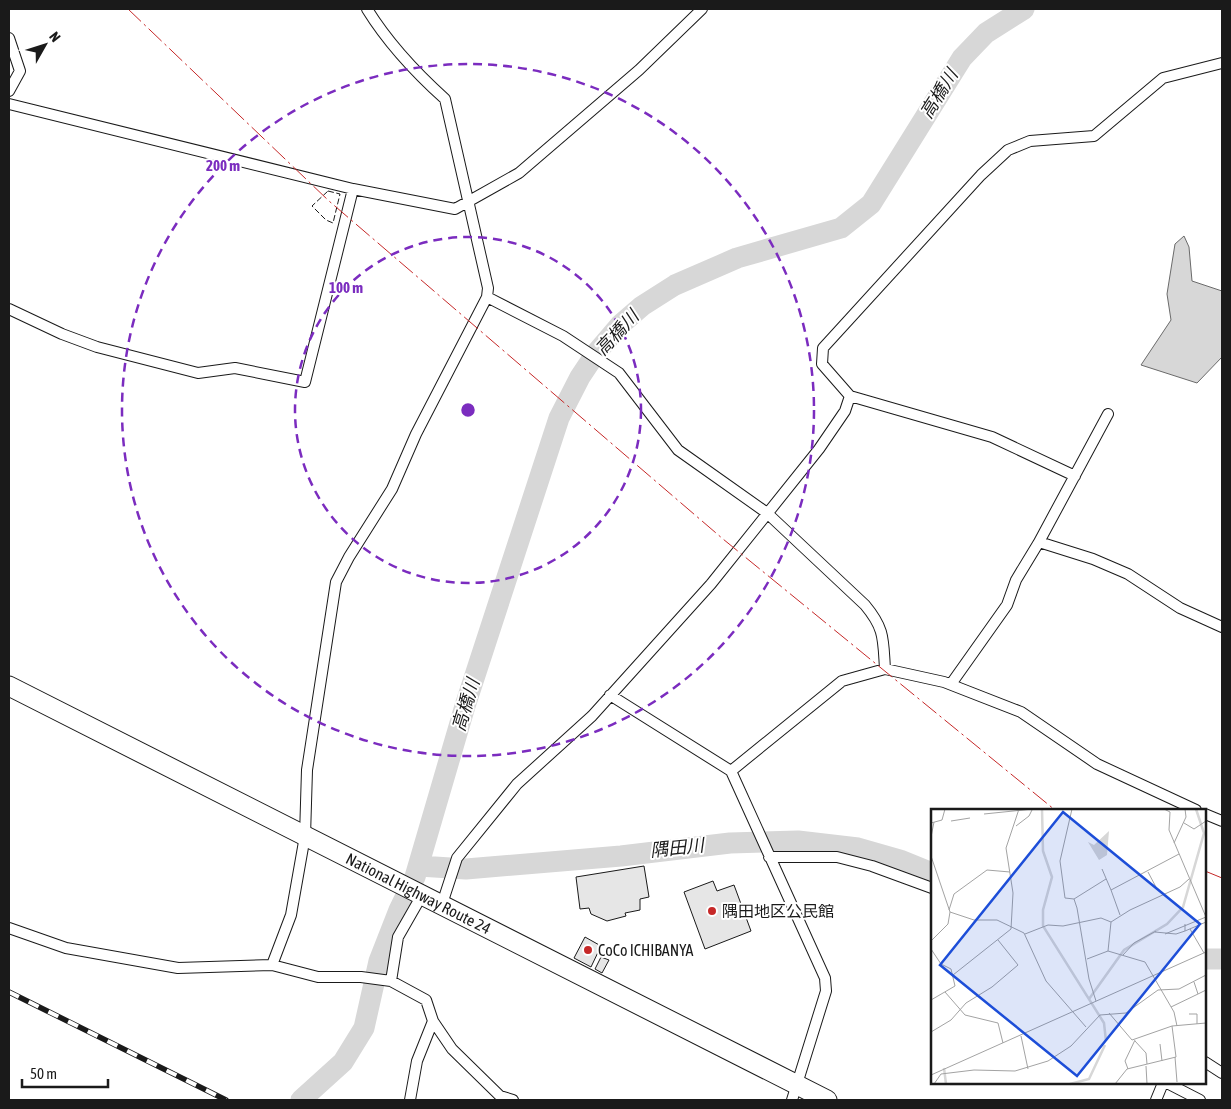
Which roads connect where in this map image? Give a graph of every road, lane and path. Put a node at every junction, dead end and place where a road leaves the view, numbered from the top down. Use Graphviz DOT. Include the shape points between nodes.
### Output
graph roads {
  1 [pos="367,9"];
  2 [pos="702,9"];
  3 [pos="9,38"];
  4 [pos="1222,63"];
  5 [pos="9,91"];
  6 [pos="9,104"];
  7 [pos="353,189"];
  8 [pos="469,203"];
  9 [pos="487,297"];
  10 [pos="9,310"];
  11 [pos="850,396"];
  12 [pos="1108,414"];
  13 [pos="1075,476"];
  14 [pos="767,513"];
  15 [pos="1039,542"];
  16 [pos="1222,627"];
  17 [pos="885,669"];
  18 [pos="951,684"];
  19 [pos="9,686"];
  20 [pos="610,695"];
  21 [pos="731,771"];
  22 [pos="1194,809"];
  23 [pos="1206,814"];
  24 [pos="1222,821"];
  25 [pos="305,836"];
  26 [pos="767,853"];
  27 [pos="931,888"];
  28 [pos="422,894"];
  29 [pos="442,904"];
  30 [pos="9,928"];
  31 [pos="272,966"];
  32 [pos="391,981"];
  33 [pos="433,1021"];
  34 [pos="1206,1063"];
  35 [pos="1222,1073"];
  36 [pos="1164,1084"];
  37 [pos="1167,1084"];
  38 [pos="795,1093"];
  39 [pos="410,1100"];
  40 [pos="513,1100"];
  41 [pos="828,1100"];
  42 [pos="1156,1100"];
  43 [pos="1200,1100"];
  1 -- 8 [label="street" via="381,31 423,79 445,98"];
  2 -- 8 [label="street" via="639,70 552,146 519,173"];
  3 -- 5 [label="street" via="20,72"];
  4 -- 11 [label="street" via="1163,78 1094,136 1030,141 1008,150 981,174 823,348 822,364"];
  6 -- 7 [label="street"];
  7 -- 8 [label="street" via="455,209"];
  7 -- 10 [label="street" via="305,382 235,368 198,372 97,346"];
  8 -- 9 [label="street" via="488,288"];
  9 -- 14 [label="street" via="563,336 619,372 678,450"];
  9 -- 25 [label="street" via="416,434 392,488 336,582 307,770"];
  11 -- 13 [label="street" via="992,437"];
  11 -- 14 [label="street" via="845,411 819,449"];
  12 -- 13 [label="street"];
  13 -- 15 [label="street"];
  14 -- 17 [label="street" via="866,605 883,634"];
  14 -- 20 [label="street" via="711,584"];
  15 -- 16 [label="street" via="1128,574 1180,608"];
  15 -- 18 [label="street" via="1016,580 1007,605"];
  17 -- 18 [label="street"];
  17 -- 21 [label="street" via="842,681"];
  18 -- 22 [label="street" via="1021,712 1097,764"];
  19 -- 25 [label="highway, National Highway Route 24"];
  20 -- 21 [label="street"];
  20 -- 29 [label="street" via="592,716 517,784 457,858"];
  21 -- 26 [label="street"];
  23 -- 24 [label="street"];
  25 -- 28 [label="highway, National Highway Route 24"];
  25 -- 31 [label="street" via="291,915"];
  26 -- 27 [label="street" via="837,857"];
  26 -- 38 [label="street" via="825,978 826,991"];
  28 -- 29 [label="highway, National Highway Route 24"];
  28 -- 32 [label="street" via="398,937"];
  29 -- 38 [label="highway, National Highway Route 24"];
  30 -- 31 [label="street" via="66,948 168,966"];
  31 -- 32 [label="street" via="318,977"];
  32 -- 33 [label="street" via="426,1000"];
  33 -- 39 [label="street" via="417,1061"];
  33 -- 40 [label="street" via="452,1049 488,1085 500,1096"];
  34 -- 35 [label="street"];
  36 -- 42 [label="street"];
  37 -- 43 [label="street"];
  38 -- 41 [label="highway, National Highway Route 24"];
}
